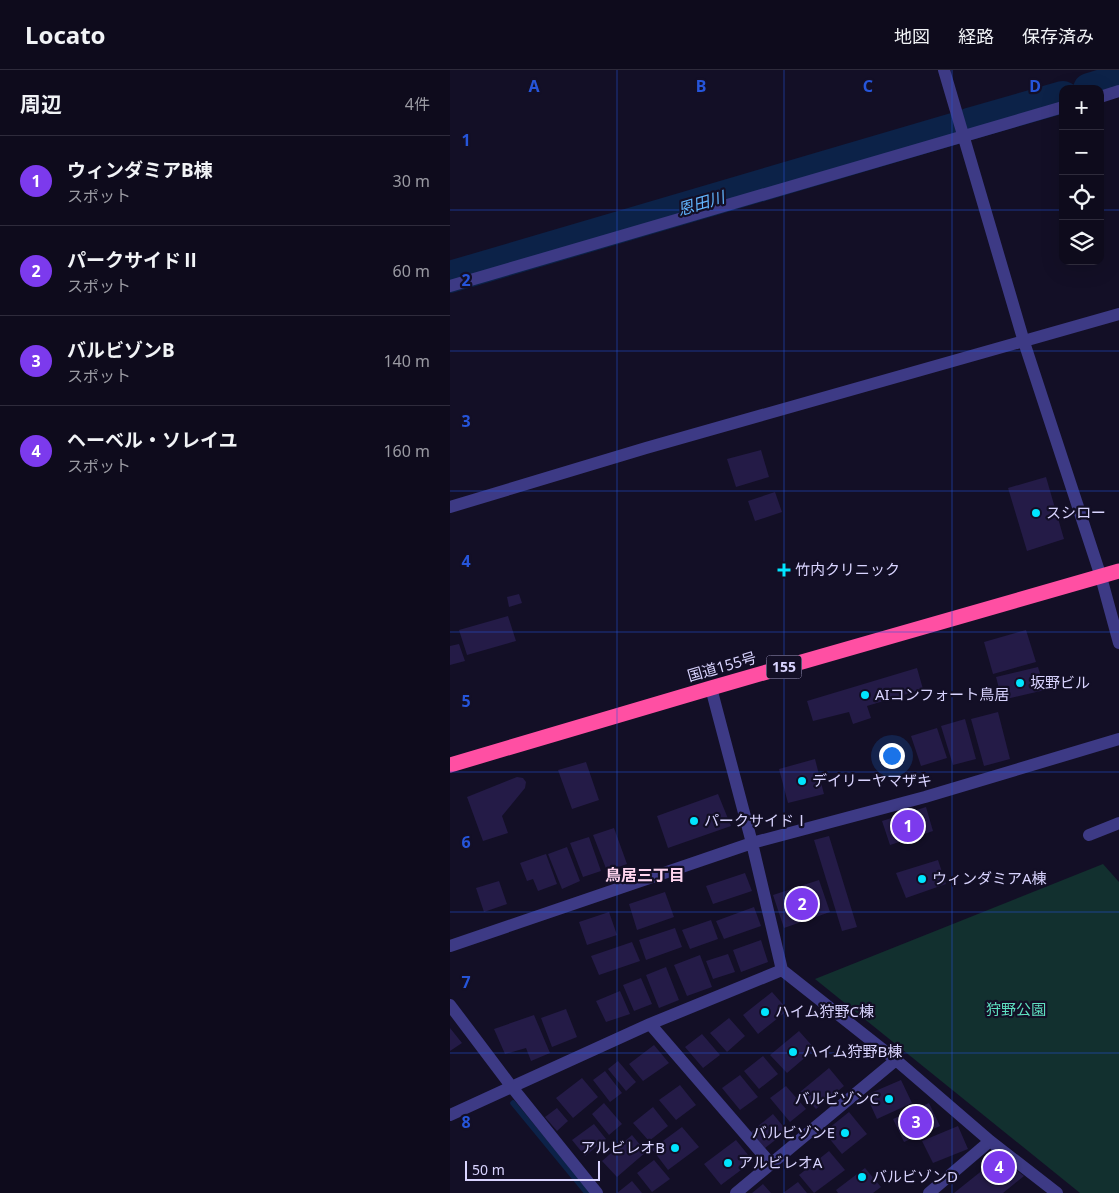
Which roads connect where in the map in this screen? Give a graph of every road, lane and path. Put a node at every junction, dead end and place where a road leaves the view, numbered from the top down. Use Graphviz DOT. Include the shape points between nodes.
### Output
graph roads {
  1 [pos="944,70"];
  2 [pos="1119,91"];
  3 [pos="1104,95"];
  4 [pos="1059,108"];
  5 [pos="963,136"];
  6 [pos="450,286"];
  7 [pos="1119,314"];
  8 [pos="1024,342"];
  9 [pos="450,507"];
  10 [pos="1119,571"];
  11 [pos="1101,577"];
  12 [pos="1119,644"];
  13 [pos="711,688"];
  14 [pos="1119,740"];
  15 [pos="450,766"];
  16 [pos="1119,823"];
  17 [pos="1089,835"];
  18 [pos="752,843"];
  19 [pos="450,946"];
  20 [pos="782,970"];
  21 [pos="450,1005"];
  22 [pos="650,1024"];
  23 [pos="896,1060"];
  24 [pos="511,1086"];
  25 [pos="450,1116"];
  26 [pos="990,1141"];
  27 [pos="771,1164"];
  28 [pos="597,1193"];
  29 [pos="736,1193"];
  30 [pos="929,1193"];
  31 [pos="1057,1193"];
  1 -- 5 [label="street"];
  2 -- 3 [label="street"];
  4 -- 5 [label="street"];
  5 -- 6 [label="street"];
  5 -- 8 [label="street"];
  7 -- 8 [label="street"];
  8 -- 9 [label="street" via="646,448"];
  8 -- 11 [label="street"];
  10 -- 11 [label="highway, 国道155号 / 155"];
  11 -- 12 [label="street"];
  11 -- 13 [label="highway, 国道155号 / 155"];
  13 -- 15 [label="highway, 国道155号 / 155"];
  13 -- 18 [label="street"];
  14 -- 18 [label="street"];
  16 -- 17 [label="street"];
  18 -- 19 [label="street"];
  18 -- 20 [label="street"];
  20 -- 22 [label="street"];
  20 -- 23 [label="street"];
  21 -- 24 [label="street"];
  22 -- 24 [label="street"];
  22 -- 27 [label="street"];
  23 -- 26 [label="street"];
  23 -- 27 [label="street"];
  24 -- 25 [label="street"];
  24 -- 28 [label="street"];
  26 -- 30 [label="street"];
  26 -- 31 [label="street"];
  27 -- 29 [label="street"];
}
